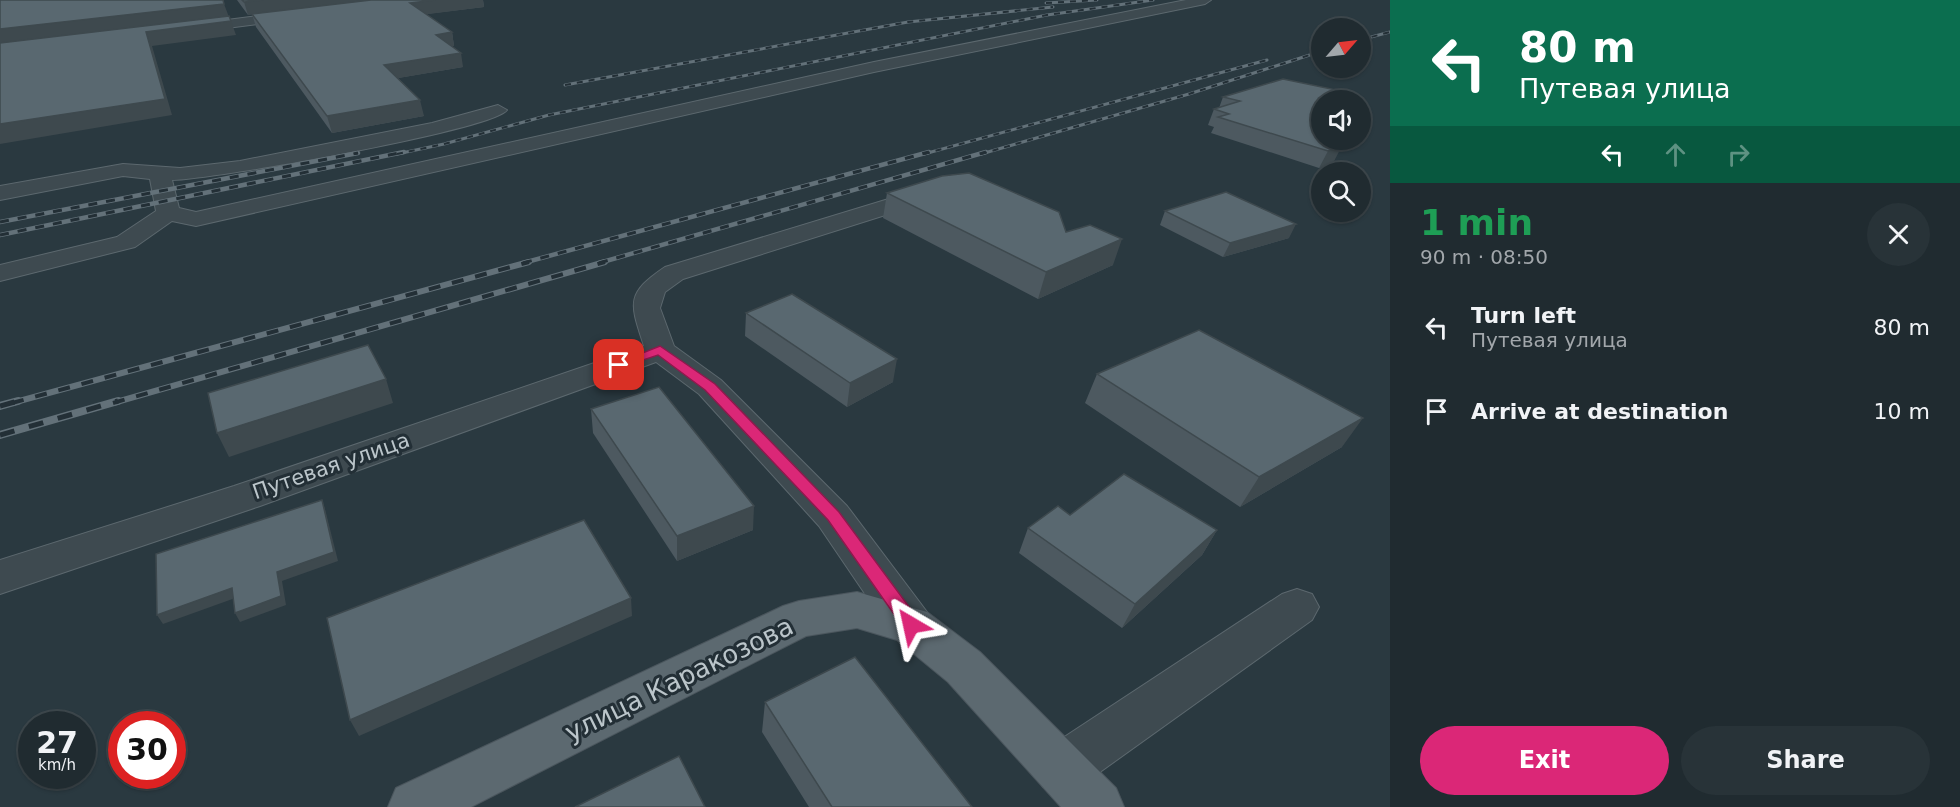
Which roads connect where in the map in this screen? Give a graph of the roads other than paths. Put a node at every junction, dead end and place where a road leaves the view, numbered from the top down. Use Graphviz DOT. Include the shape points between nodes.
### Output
graph roads {
  1 [pos="1205,0"];
  2 [pos="307,14"];
  3 [pos="177,30"];
  4 [pos="498,110"];
  5 [pos="160,174"];
  6 [pos="956,189"];
  7 [pos="0,193"];
  8 [pos="168,213"];
  9 [pos="0,273"];
  10 [pos="660,350"];
  11 [pos="0,577"];
  12 [pos="1297,607"];
  13 [pos="911,625"];
  14 [pos="1060,769"];
  15 [pos="415,807"];
  16 [pos="1097,807"];
  1 -- 8 [label="street" via="874,67 196,219"];
  2 -- 3 [label="street"];
  4 -- 5 [label="street" via="462,122 300,154 186,175"];
  5 -- 7 [label="street" via="123,170"];
  5 -- 8 [label="street"];
  6 -- 10 [label="street" via="934,192 674,273 652,288 646,308"];
  8 -- 9 [label="street" via="126,242"];
  10 -- 11 [label="street, Путевая улица" via="247,496"];
  10 -- 13 [label="street" via="710,387 833,516"];
  12 -- 14 [label="street"];
  13 -- 14 [label="main road, улица Каракозова" via="964,667"];
  13 -- 15 [label="main road, улица Каракозова" via="857,610 800,619"];
  14 -- 16 [label="main road, улица Каракозова"];
}
